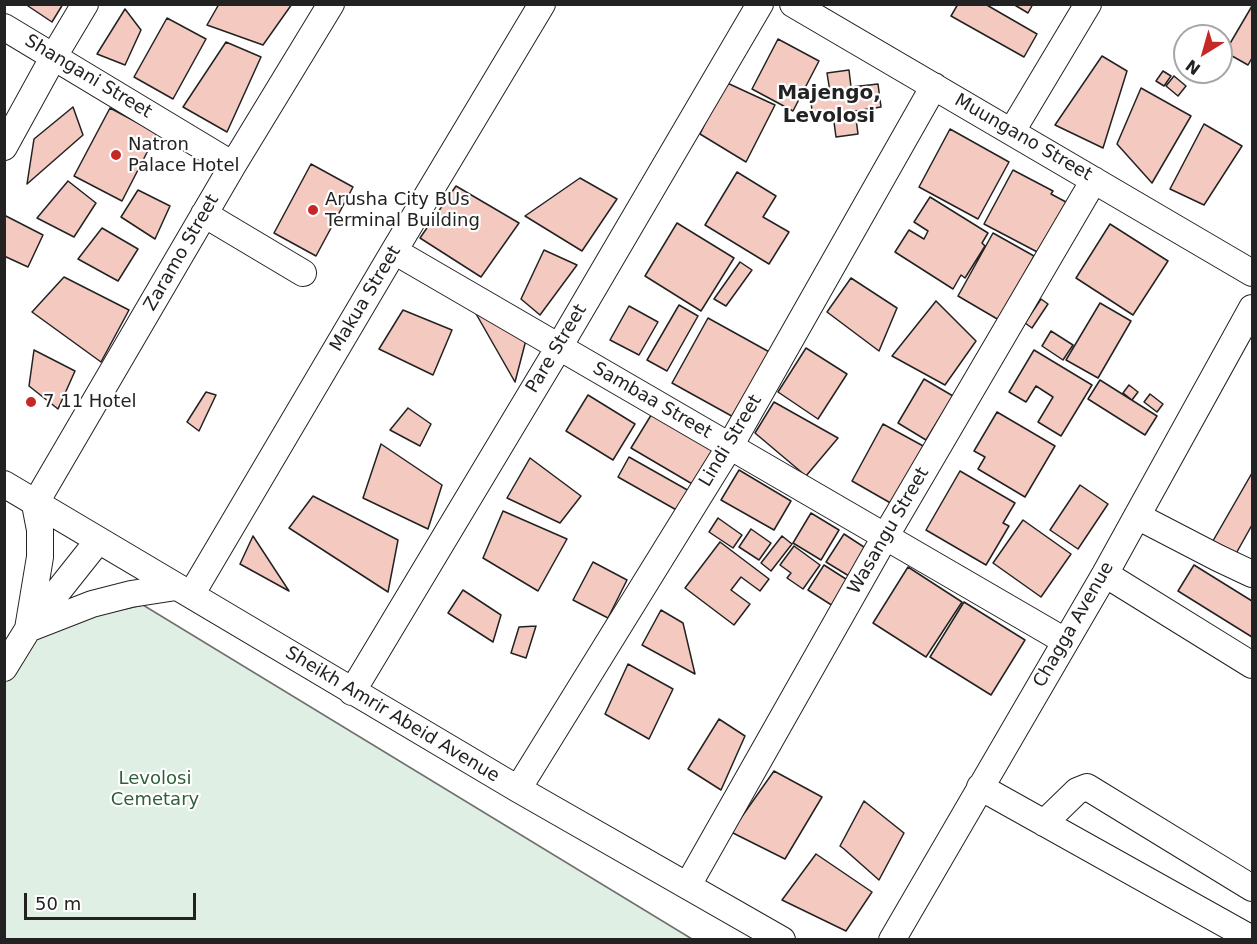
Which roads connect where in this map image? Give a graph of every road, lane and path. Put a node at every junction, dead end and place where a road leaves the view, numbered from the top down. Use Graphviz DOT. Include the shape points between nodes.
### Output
graph roads {
  1 [pos="86,4"];
  2 [pos="331,4"];
  3 [pos="542,4"];
  4 [pos="759,4"];
  5 [pos="793,4"];
  6 [pos="1088,4"];
  7 [pos="4,27"];
  8 [pos="54,57"];
  9 [pos="934,86"];
  10 [pos="1012,132"];
  11 [pos="4,147"];
  12 [pos="233,165"];
  13 [pos="1094,180"];
  14 [pos="204,214"];
  15 [pos="394,251"];
  16 [pos="303,273"];
  17 [pos="1252,273"];
  18 [pos="1252,308"];
  19 [pos="558,347"];
  20 [pos="730,446"];
  21 [pos="4,484"];
  22 [pos="35,504"];
  23 [pos="1137,516"];
  24 [pos="885,537"];
  25 [pos="98,541"];
  26 [pos="1105,574"];
  27 [pos="1252,574"];
  28 [pos="184,591"];
  29 [pos="28,629"];
  30 [pos="1065,641"];
  31 [pos="1252,665"];
  32 [pos="4,668"];
  33 [pos="352,692"];
  34 [pos="980,787"];
  35 [pos="518,789"];
  36 [pos="1044,823"];
  37 [pos="688,885"];
  38 [pos="1252,888"];
  39 [pos="782,939"];
  40 [pos="892,939"];
  41 [pos="1252,939"];
  1 -- 8 [label="street"];
  2 -- 12 [label="street, Zaramo Street"];
  3 -- 15 [label="street, Makua Street"];
  4 -- 19 [label="street, Pare Street"];
  5 -- 9 [label="street, Muungano Street"];
  6 -- 10 [label="street"];
  7 -- 8 [label="street, Shangani Street"];
  8 -- 11 [label="street"];
  8 -- 12 [label="street, Shangani Street"];
  9 -- 10 [label="street, Muungano Street"];
  9 -- 20 [label="street, Lindi Street"];
  10 -- 13 [label="street, Muungano Street"];
  12 -- 14 [label="street, Zaramo Street"];
  13 -- 17 [label="street, Muungano Street"];
  13 -- 24 [label="street, Wasangu Street"];
  14 -- 16 [label="street"];
  14 -- 22 [label="street, Zaramo Street"];
  15 -- 19 [label="street, Sambaa Street"];
  15 -- 28 [label="street, Makua Street"];
  18 -- 23 [label="street, Chagga Avenue"];
  19 -- 20 [label="street, Sambaa Street"];
  19 -- 33 [label="street, Pare Street"];
  20 -- 24 [label="street, Sambaa Street"];
  20 -- 35 [label="street, Lindi Street"];
  21 -- 22 [label="street, Sheikh Amrir Abeid Avenue"];
  22 -- 25 [label="street, Sheikh Amrir Abeid Avenue"];
  22 -- 29 [label="street" via="40,557"];
  23 -- 26 [label="street, Chagga Avenue"];
  23 -- 27 [label="street"];
  24 -- 30 [label="street, Sambaa Street"];
  24 -- 37 [label="street, Wasangu Street"];
  25 -- 28 [label="street, Sheikh Amrir Abeid Avenue"];
  25 -- 29 [label="street"];
  26 -- 30 [label="street, Chagga Avenue"];
  26 -- 31 [label="street"];
  28 -- 29 [label="street" via="130,594"];
  28 -- 33 [label="street, Sheikh Amrir Abeid Avenue"];
  29 -- 32 [label="street"];
  30 -- 34 [label="street, Chagga Avenue"];
  33 -- 35 [label="street, Sheikh Amrir Abeid Avenue"];
  34 -- 36 [label="street"];
  34 -- 40 [label="street, Chagga Avenue"];
  35 -- 37 [label="street, Sheikh Amrir Abeid Avenue"];
  36 -- 38 [label="street" via="1086,787"];
  36 -- 41 [label="street"];
  37 -- 39 [label="street, Sheikh Amrir Abeid Avenue"];
}
